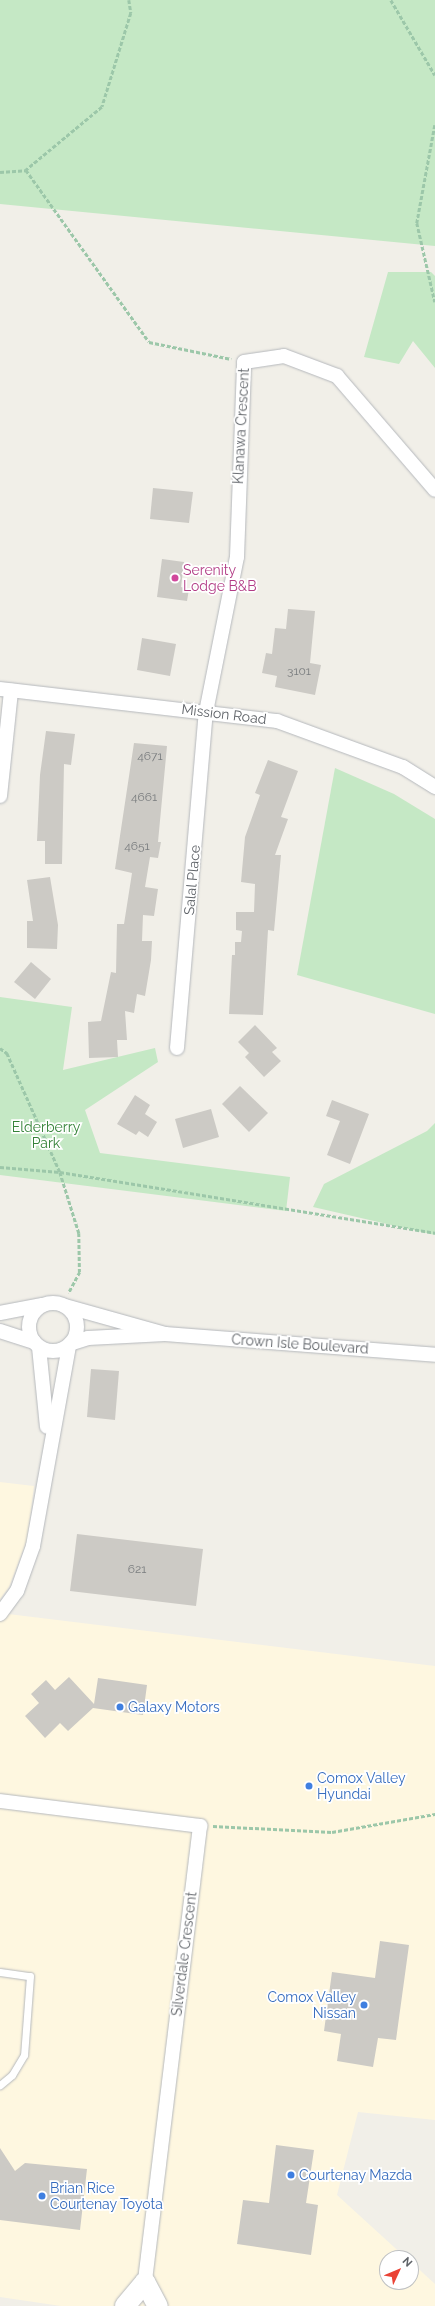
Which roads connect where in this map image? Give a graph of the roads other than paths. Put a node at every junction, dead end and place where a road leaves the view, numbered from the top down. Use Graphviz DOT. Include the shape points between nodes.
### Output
graph roads {
  1 [pos="435,490"];
  2 [pos="6,690"];
  3 [pos="206,712"];
  4 [pos="435,787"];
  5 [pos="0,796"];
  6 [pos="177,1048"];
  7 [pos="48,1303"];
  8 [pos="64,1306"];
  9 [pos="0,1313"];
  10 [pos="0,1331"];
  11 [pos="165,1334"];
  12 [pos="36,1345"];
  13 [pos="70,1345"];
  14 [pos="435,1355"];
  15 [pos="48,1456"];
  16 [pos="0,1614"];
  17 [pos="0,1801"];
  18 [pos="0,1972"];
  19 [pos="0,2085"];
  20 [pos="145,2282"];
  21 [pos="125,2306"];
  22 [pos="158,2306"];
  1 -- 3 [label="street, Klanawa Crescent" via="337,376 284,356 244,362 237,557"];
  2 -- 3 [label="street, Mission Road"];
  2 -- 5 [label="street"];
  3 -- 4 [label="street, Mission Road" via="277,721 349,744 403,767"];
  3 -- 6 [label="street, Salal Place"];
  7 -- 8 [label="street"];
  7 -- 9 [label="street"];
  7 -- 12 [label="street" via="40,1306 30,1319"];
  8 -- 11 [label="street, Crown Isle Boulevard"];
  8 -- 13 [label="street" via="76,1322 76,1335"];
  10 -- 12 [label="street"];
  11 -- 13 [label="street, Crown Isle Boulevard" via="88,1338"];
  11 -- 14 [label="street, Crown Isle Boulevard"];
  12 -- 13 [label="street" via="54,1352"];
  12 -- 15 [label="street" via="46,1396"];
  13 -- 15 [label="street"];
  15 -- 16 [label="street" via="33,1546 17,1591"];
  17 -- 20 [label="street, Silverdale Crescent" via="200,1826"];
  18 -- 19 [label="lane" via="30,1976 24,2055 12,2075"];
  20 -- 21 [label="main road"];
  20 -- 22 [label="main road"];
}
